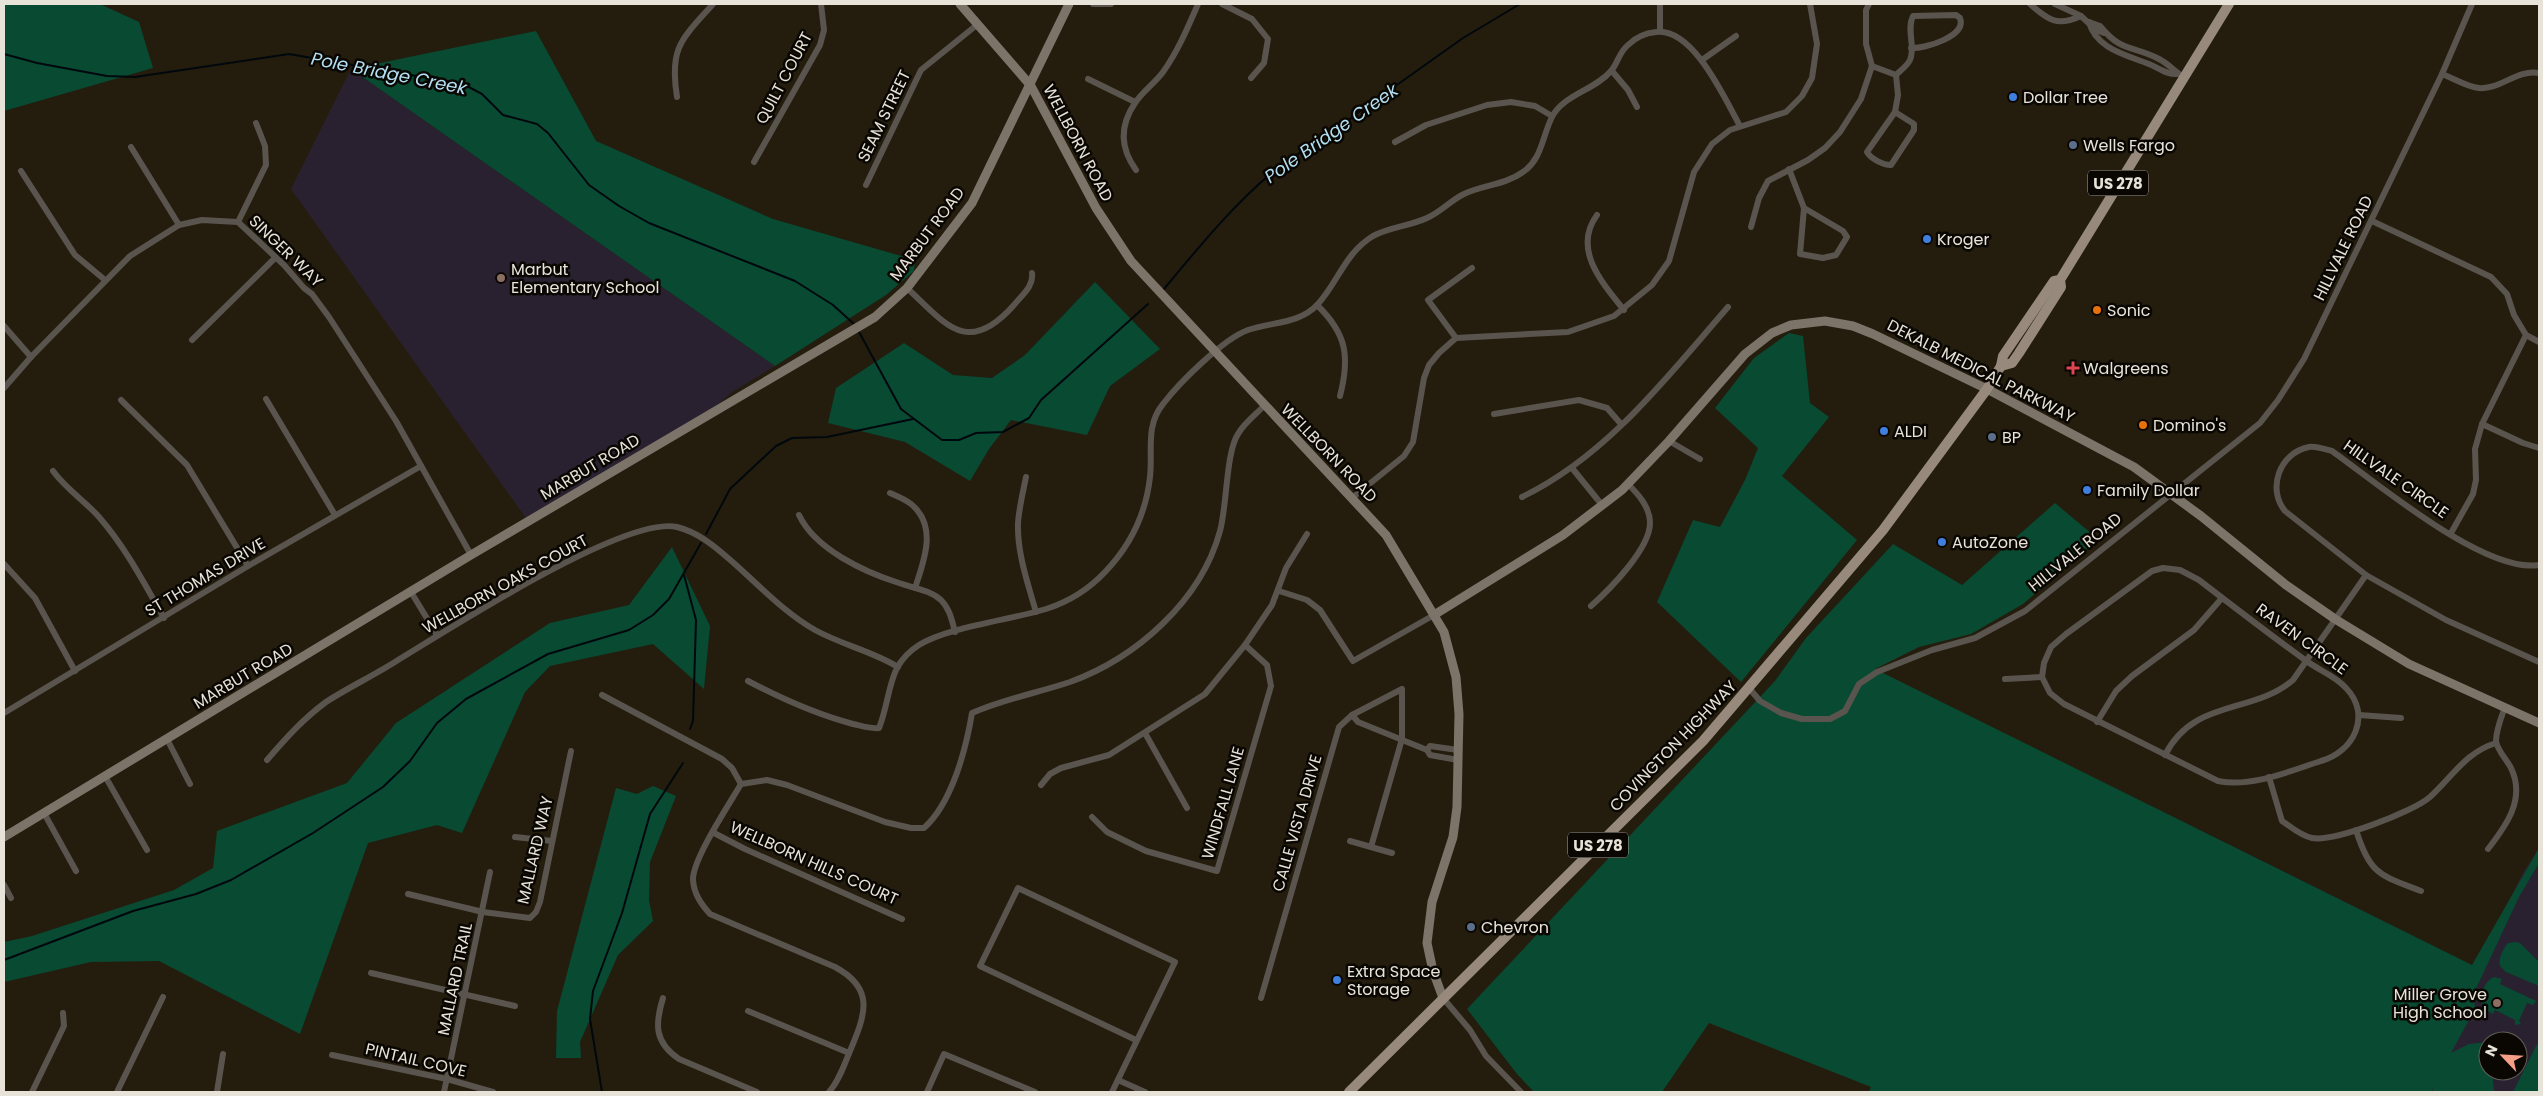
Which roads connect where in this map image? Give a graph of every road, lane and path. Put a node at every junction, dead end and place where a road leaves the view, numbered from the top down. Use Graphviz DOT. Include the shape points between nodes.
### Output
graph roads {
  1 [pos="713,4"];
  2 [pos="821,4"];
  3 [pos="960,4"];
  4 [pos="1069,4"];
  5 [pos="1094,4"];
  6 [pos="1111,4"];
  7 [pos="1198,4"];
  8 [pos="1222,4"];
  9 [pos="1660,4"];
  10 [pos="1810,4"];
  11 [pos="1869,4"];
  12 [pos="2030,4"];
  13 [pos="2055,4"];
  14 [pos="2229,4"];
  15 [pos="2472,4"];
  16 [pos="2081,16"];
  17 [pos="2089,22"];
  18 [pos="978,24"];
  19 [pos="1660,31"];
  20 [pos="2106,34"];
  21 [pos="1736,36"];
  22 [pos="2103,42"];
  23 [pos="1911,48"];
  24 [pos="1702,60"];
  25 [pos="1872,66"];
  26 [pos="1612,71"];
  27 [pos="2539,73"];
  28 [pos="2442,74"];
  29 [pos="1896,75"];
  30 [pos="2181,75"];
  31 [pos="1251,78"];
  32 [pos="1088,79"];
  33 [pos="1031,86"];
  34 [pos="677,97"];
  35 [pos="1135,102"];
  36 [pos="1022,104"];
  37 [pos="1044,106"];
  38 [pos="1637,107"];
  39 [pos="1895,112"];
  40 [pos="1552,116"];
  41 [pos="256,123"];
  42 [pos="1740,126"];
  43 [pos="1395,142"];
  44 [pos="131,148"];
  45 [pos="754,162"];
  46 [pos="1136,170"];
  47 [pos="1789,170"];
  48 [pos="21,171"];
  49 [pos="866,185"];
  50 [pos="1804,208"];
  51 [pos="1597,215"];
  52 [pos="2372,221"];
  53 [pos="238,222"];
  54 [pos="179,225"];
  55 [pos="1750,227"];
  56 [pos="276,258"];
  57 [pos="1472,268"];
  58 [pos="1032,273"];
  59 [pos="105,280"];
  60 [pos="907,288"];
  61 [pos="1317,305"];
  62 [pos="1728,307"];
  63 [pos="1624,310"];
  64 [pos="4,326"];
  65 [pos="2526,335"];
  66 [pos="1456,338"];
  67 [pos="192,340"];
  68 [pos="2539,342"];
  69 [pos="1214,353"];
  70 [pos="31,357"];
  71 [pos="4,388"];
  72 [pos="1987,389"];
  73 [pos="1340,396"];
  74 [pos="266,399"];
  75 [pos="121,400"];
  76 [pos="1264,406"];
  77 [pos="1494,414"];
  78 [pos="1621,424"];
  79 [pos="2482,424"];
  80 [pos="1669,441"];
  81 [pos="2539,448"];
  82 [pos="1700,459"];
  83 [pos="421,466"];
  84 [pos="1572,468"];
  85 [pos="53,471"];
  86 [pos="1026,477"];
  87 [pos="1628,484"];
  88 [pos="890,493"];
  89 [pos="2171,494"];
  90 [pos="1522,497"];
  91 [pos="1352,498"];
  92 [pos="1602,505"];
  93 [pos="335,515"];
  94 [pos="798,515"];
  95 [pos="1307,534"];
  96 [pos="2450,534"];
  97 [pos="471,555"];
  98 [pos="4,564"];
  99 [pos="2539,565"];
  100 [pos="248,566"];
  101 [pos="2366,575"];
  102 [pos="915,588"];
  103 [pos="1279,591"];
  104 [pos="411,592"];
  105 [pos="2222,598"];
  106 [pos="1591,606"];
  107 [pos="1036,612"];
  108 [pos="1434,615"];
  109 [pos="164,618"];
  110 [pos="2336,619"];
  111 [pos="955,632"];
  112 [pos="438,635"];
  113 [pos="1245,645"];
  114 [pos="2307,662"];
  115 [pos="2539,662"];
  116 [pos="898,667"];
  117 [pos="75,672"];
  118 [pos="2042,677"];
  119 [pos="2005,679"];
  120 [pos="748,681"];
  121 [pos="1749,688"];
  122 [pos="602,695"];
  123 [pos="2505,707"];
  124 [pos="4,713"];
  125 [pos="1352,715"];
  126 [pos="2359,715"];
  127 [pos="2401,718"];
  128 [pos="2097,722"];
  129 [pos="2539,723"];
  130 [pos="1145,733"];
  131 [pos="167,739"];
  132 [pos="1402,739"];
  133 [pos="2496,743"];
  134 [pos="1427,750"];
  135 [pos="1458,750"];
  136 [pos="571,752"];
  137 [pos="2165,755"];
  138 [pos="267,760"];
  139 [pos="1458,760"];
  140 [pos="105,776"];
  141 [pos="2269,777"];
  142 [pos="190,784"];
  143 [pos="742,784"];
  144 [pos="1041,785"];
  145 [pos="1186,808"];
  146 [pos="44,813"];
  147 [pos="1092,817"];
  148 [pos="2356,830"];
  149 [pos="714,833"];
  150 [pos="4,837"];
  151 [pos="515,837"];
  152 [pos="1350,840"];
  153 [pos="552,841"];
  154 [pos="1371,847"];
  155 [pos="2488,849"];
  156 [pos="147,850"];
  157 [pos="1392,853"];
  158 [pos="76,871"];
  159 [pos="490,872"];
  160 [pos="4,885"];
  161 [pos="2421,891"];
  162 [pos="408,894"];
  163 [pos="11,898"];
  164 [pos="483,912"];
  165 [pos="902,919"];
  166 [pos="371,973"];
  167 [pos="466,995"];
  168 [pos="163,996"];
  169 [pos="663,998"];
  170 [pos="1261,998"];
  171 [pos="1443,998"];
  172 [pos="514,1006"];
  173 [pos="748,1011"];
  174 [pos="63,1013"];
  175 [pos="1136,1040"];
  176 [pos="849,1053"];
  177 [pos="223,1054"];
  178 [pos="332,1055"];
  179 [pos="446,1079"];
  180 [pos="1118,1080"];
  181 [pos="32,1092"];
  182 [pos="117,1092"];
  183 [pos="216,1092"];
  184 [pos="444,1092"];
  185 [pos="493,1092"];
  186 [pos="757,1092"];
  187 [pos="829,1092"];
  188 [pos="927,1092"];
  189 [pos="1035,1092"];
  190 [pos="1112,1092"];
  191 [pos="1145,1092"];
  192 [pos="1349,1092"];
  193 [pos="1521,1092"];
  1 -- 34 [label="street" via="680,42 675,59"];
  2 -- 45 [label="street, QUILT COURT" via="824,30 820,45"];
  3 -- 18 [label="street, WELLBORN ROAD"];
  4 -- 33 [label="street, MARBUT ROAD"];
  5 -- 6 [label="street"];
  7 -- 35 [label="street" via="1163,73"];
  8 -- 31 [label="street" via="1252,19 1268,38 1264,63"];
  9 -- 19 [label="street"];
  10 -- 42 [label="street" via="1817,44 1812,78 1802,96 1786,112"];
  11 -- 25 [label="street" via="1866,10 1866,44"];
  12 -- 16 [label="street" via="2050,20 2069,22"];
  13 -- 16 [label="street"];
  14 -- 30 [label="main road, COVINGTON HIGHWAY / US 278"];
  15 -- 28 [label="street, HILLVALE ROAD"];
  16 -- 17 [label="street"];
  17 -- 20 [label="street" via="2100,26"];
  17 -- 22 [label="street" via="2093,33"];
  18 -- 33 [label="street, WELLBORN ROAD"];
  18 -- 49 [label="street, SEAM STREET" via="921,70"];
  19 -- 24 [label="street" via="1681,39"];
  19 -- 26 [label="street" via="1640,37 1626,46"];
  20 -- 22 [label="street"];
  20 -- 30 [label="street" via="2124,47 2158,58 2176,68"];
  21 -- 24 [label="street"];
  22 -- 30 [label="street" via="2122,56 2147,63 2171,75"];
  23 -- 23 [label="street" via="1910,22 1913,16 1956,15 1960,18 1957,33 1926,46"];
  23 -- 29 [label="street" via="1909,62"];
  24 -- 42 [label="street"];
  25 -- 29 [label="street"];
  25 -- 47 [label="street" via="1861,99 1840,132 1825,148"];
  26 -- 38 [label="street"];
  26 -- 40 [label="street" via="1569,100"];
  27 -- 28 [label="street" via="2514,77 2495,87 2478,88"];
  28 -- 52 [label="street, HILLVALE ROAD"];
  29 -- 39 [label="street" via="1898,95"];
  30 -- 72 [label="main road, COVINGTON HIGHWAY / US 278" via="2060,280 2054,281 2003,356 2001,366"];
  32 -- 35 [label="street"];
  33 -- 36 [label="street, MARBUT ROAD"];
  33 -- 37 [label="street, WELLBORN ROAD"];
  35 -- 46 [label="street" via="1125,122 1124,139 1126,157"];
  36 -- 37 [label="street"];
  36 -- 60 [label="street, MARBUT ROAD" via="972,203"];
  37 -- 69 [label="street, WELLBORN ROAD" via="1096,208 1131,261"];
  39 -- 39 [label="street" via="1914,124 1914,130 1891,165 1886,165 1867,152"];
  40 -- 43 [label="street" via="1535,106 1511,102 1426,125"];
  40 -- 61 [label="street" via="1539,155 1526,170 1511,180 1463,195 1425,219 1374,236 1344,263"];
  41 -- 53 [label="street" via="265,146 266,165"];
  42 -- 63 [label="street" via="1720,137 1707,151 1686,194 1669,260 1652,285"];
  44 -- 54 [label="street"];
  47 -- 50 [label="street"];
  47 -- 55 [label="street" via="1764,185"];
  48 -- 59 [label="street" via="75,255"];
  50 -- 50 [label="street" via="1843,232 1846,237 1836,255 1823,258 1800,254"];
  51 -- 63 [label="street" via="1590,225 1588,258"];
  52 -- 65 [label="street" via="2491,277 2507,294"];
  52 -- 89 [label="street, HILLVALE ROAD" via="2304,359 2278,400 2260,423"];
  53 -- 54 [label="street, SINGER WAY" via="202,220"];
  53 -- 56 [label="street, SINGER WAY"];
  54 -- 59 [label="street, SINGER WAY" via="130,256"];
  56 -- 67 [label="street"];
  56 -- 83 [label="street, SINGER WAY" via="312,294 329,317"];
  57 -- 66 [label="street" via="1428,300"];
  58 -- 60 [label="street" via="1033,280 1028,289 1001,319 987,329 958,330 947,326"];
  59 -- 70 [label="street, SINGER WAY"];
  60 -- 97 [label="street, MARBUT ROAD" via="875,317 840,339"];
  61 -- 69 [label="street" via="1297,318 1248,330 1230,338"];
  61 -- 73 [label="street" via="1333,322 1344,348 1346,368"];
  62 -- 78 [label="street" via="1641,406"];
  63 -- 66 [label="street" via="1601,322 1568,332"];
  64 -- 70 [label="street"];
  65 -- 68 [label="street"];
  65 -- 79 [label="street"];
  66 -- 91 [label="street" via="1429,366 1413,442 1404,456"];
  69 -- 76 [label="street, WELLBORN ROAD"];
  69 -- 107 [label="street" via="1164,403 1152,422 1151,475 1147,496 1125,547 1089,586 1070,599"];
  70 -- 71 [label="street, SINGER WAY"];
  72 -- 80 [label="street, DEKALB MEDICAL PARKWAY" via="1853,326 1810,321 1772,333 1745,354"];
  72 -- 89 [label="street, DEKALB MEDICAL PARKWAY" via="2134,467"];
  72 -- 121 [label="main road, COVINGTON HIGHWAY / US 278" via="1883,530"];
  74 -- 93 [label="street"];
  75 -- 100 [label="street" via="187,465"];
  76 -- 91 [label="street, WELLBORN ROAD"];
  76 -- 143 [label="street" via="1237,435 1233,444 1220,532 1195,585 1184,600 1148,637 1096,670 1072,681 1011,697 972,713 949,794 941,810 924,828 885,822 767,780"];
  77 -- 78 [label="street" via="1579,400 1607,408"];
  78 -- 84 [label="street"];
  79 -- 81 [label="street"];
  79 -- 96 [label="street" via="2475,449 2476,480 2472,494"];
  80 -- 82 [label="street"];
  80 -- 87 [label="street, DEKALB MEDICAL PARKWAY"];
  83 -- 93 [label="street, ST THOMAS DRIVE"];
  83 -- 97 [label="street, SINGER WAY"];
  84 -- 90 [label="street"];
  84 -- 92 [label="street"];
  85 -- 109 [label="street" via="121,544"];
  86 -- 107 [label="street" via="1018,524 1019,539"];
  87 -- 92 [label="street, DEKALB MEDICAL PARKWAY"];
  87 -- 106 [label="street" via="1639,495 1648,512 1648,534 1619,576"];
  88 -- 102 [label="street" via="910,502 920,513 928,536"];
  89 -- 110 [label="street, DEKALB MEDICAL PARKWAY" via="2286,585"];
  89 -- 121 [label="street, HILLVALE ROAD" via="2025,611 1975,638 1932,650 1877,672 1859,684 1844,711 1830,719 1802,719 1782,713 1760,701"];
  91 -- 108 [label="street, WELLBORN ROAD" via="1386,535"];
  92 -- 108 [label="street, DEKALB MEDICAL PARKWAY" via="1563,535"];
  93 -- 100 [label="street, ST THOMAS DRIVE"];
  94 -- 102 [label="street" via="830,549 856,566"];
  95 -- 103 [label="street" via="1286,568"];
  96 -- 99 [label="street, HILLVALE CIRCLE" via="2516,565"];
  96 -- 101 [label="street, HILLVALE CIRCLE" via="2332,451 2309,447 2299,451 2282,466 2275,486 2278,503 2304,528"];
  97 -- 104 [label="street, MARBUT ROAD"];
  98 -- 117 [label="street" via="35,598"];
  100 -- 109 [label="street, ST THOMAS DRIVE"];
  101 -- 110 [label="street"];
  101 -- 115 [label="street, HILLVALE CIRCLE" via="2446,620"];
  102 -- 111 [label="street" via="932,592 943,602"];
  103 -- 108 [label="street" via="1307,600 1320,610 1354,661"];
  103 -- 113 [label="street"];
  104 -- 112 [label="street"];
  104 -- 131 [label="street, MARBUT ROAD"];
  105 -- 114 [label="street, RAVEN CIRCLE"];
  105 -- 118 [label="street, RAVEN CIRCLE" via="2200,580 2180,570 2163,568 2152,571 2051,647"];
  105 -- 128 [label="street" via="2194,630 2116,691"];
  107 -- 111 [label="street"];
  108 -- 135 [label="street, WELLBORN ROAD" via="1444,632 1456,677"];
  109 -- 117 [label="street, ST THOMAS DRIVE"];
  110 -- 114 [label="street"];
  110 -- 123 [label="street, DEKALB MEDICAL PARKWAY" via="2410,664"];
  111 -- 116 [label="street" via="918,645"];
  112 -- 116 [label="street, WELLBORN OAKS COURT" via="565,563 640,531 656,526 676,527 696,533 719,550 814,629 880,656"];
  112 -- 138 [label="street, WELLBORN OAKS COURT" via="299,723"];
  113 -- 130 [label="street" via="1205,694"];
  113 -- 147 [label="street, WINDFALL LANE" via="1267,665 1271,686 1218,872 1146,851 1107,832"];
  114 -- 126 [label="street, RAVEN CIRCLE" via="2347,688"];
  114 -- 137 [label="street" via="2279,692 2212,712 2189,724 2173,739"];
  116 -- 120 [label="street" via="879,728 872,729 797,706"];
  117 -- 124 [label="street, ST THOMAS DRIVE"];
  118 -- 119 [label="street"];
  118 -- 128 [label="street" via="2050,693"];
  121 -- 171 [label="main road, COVINGTON HIGHWAY / US 278" via="1703,741"];
  122 -- 143 [label="street" via="722,759"];
  123 -- 129 [label="street, DEKALB MEDICAL PARKWAY"];
  123 -- 133 [label="street"];
  125 -- 132 [label="street" via="1358,722"];
  125 -- 132 [label="street, CALLE VISTA DRIVE" via="1402,689"];
  125 -- 170 [label="street, CALLE VISTA DRIVE" via="1339,727"];
  126 -- 127 [label="street"];
  126 -- 141 [label="street" via="2356,733 2339,755"];
  128 -- 137 [label="street"];
  130 -- 144 [label="street" via="1109,755 1061,768 1050,774"];
  130 -- 145 [label="street"];
  131 -- 140 [label="street, MARBUT ROAD"];
  131 -- 142 [label="street"];
  132 -- 134 [label="street"];
  132 -- 154 [label="street"];
  133 -- 148 [label="street" via="2468,756 2428,798 2412,809"];
  133 -- 155 [label="street" via="2512,770 2517,790 2512,812"];
  134 -- 135 [label="street" via="1430,746"];
  134 -- 139 [label="street" via="1430,755"];
  135 -- 139 [label="street, WELLBORN ROAD"];
  136 -- 153 [label="street, MALLARD WAY"];
  137 -- 141 [label="street" via="2224,782"];
  139 -- 171 [label="street, WELLBORN ROAD" via="1453,837 1432,902 1427,930 1429,957"];
  140 -- 146 [label="street, MARBUT ROAD"];
  140 -- 156 [label="street"];
  141 -- 148 [label="street" via="2282,822 2296,831 2312,838"];
  143 -- 149 [label="street"];
  146 -- 150 [label="street, MARBUT ROAD"];
  146 -- 158 [label="street"];
  148 -- 161 [label="street" via="2365,856 2376,871"];
  149 -- 165 [label="street, WELLBORN HILLS COURT"];
  149 -- 176 [label="street" via="693,879 701,904 710,914 851,976 860,988 864,1004"];
  151 -- 153 [label="street"];
  152 -- 154 [label="street"];
  153 -- 164 [label="street, MALLARD WAY" via="536,912 530,918"];
  154 -- 157 [label="street"];
  159 -- 164 [label="street, MALLARD TRAIL"];
  160 -- 163 [label="street"];
  162 -- 164 [label="street, MALLARD WAY"];
  164 -- 167 [label="street, MALLARD TRAIL"];
  166 -- 167 [label="street"];
  167 -- 172 [label="street"];
  167 -- 179 [label="street, MALLARD TRAIL"];
  168 -- 182 [label="street"];
  169 -- 186 [label="street" via="657,1018 658,1031 670,1053"];
  171 -- 192 [label="main road, COVINGTON HIGHWAY / US 278"];
  171 -- 193 [label="street" via="1470,1030 1486,1056"];
  173 -- 176 [label="street"];
  174 -- 181 [label="street" via="64,1026"];
  175 -- 175 [label="street" via="1175,962 1018,888 980,966"];
  175 -- 180 [label="street"];
  176 -- 187 [label="street"];
  177 -- 183 [label="street"];
  178 -- 179 [label="street, PINTAIL COVE"];
  179 -- 184 [label="street, MALLARD TRAIL"];
  179 -- 185 [label="street, PINTAIL COVE"];
  180 -- 190 [label="street"];
  180 -- 191 [label="street"];
  188 -- 189 [label="street" via="944,1054"];
}
